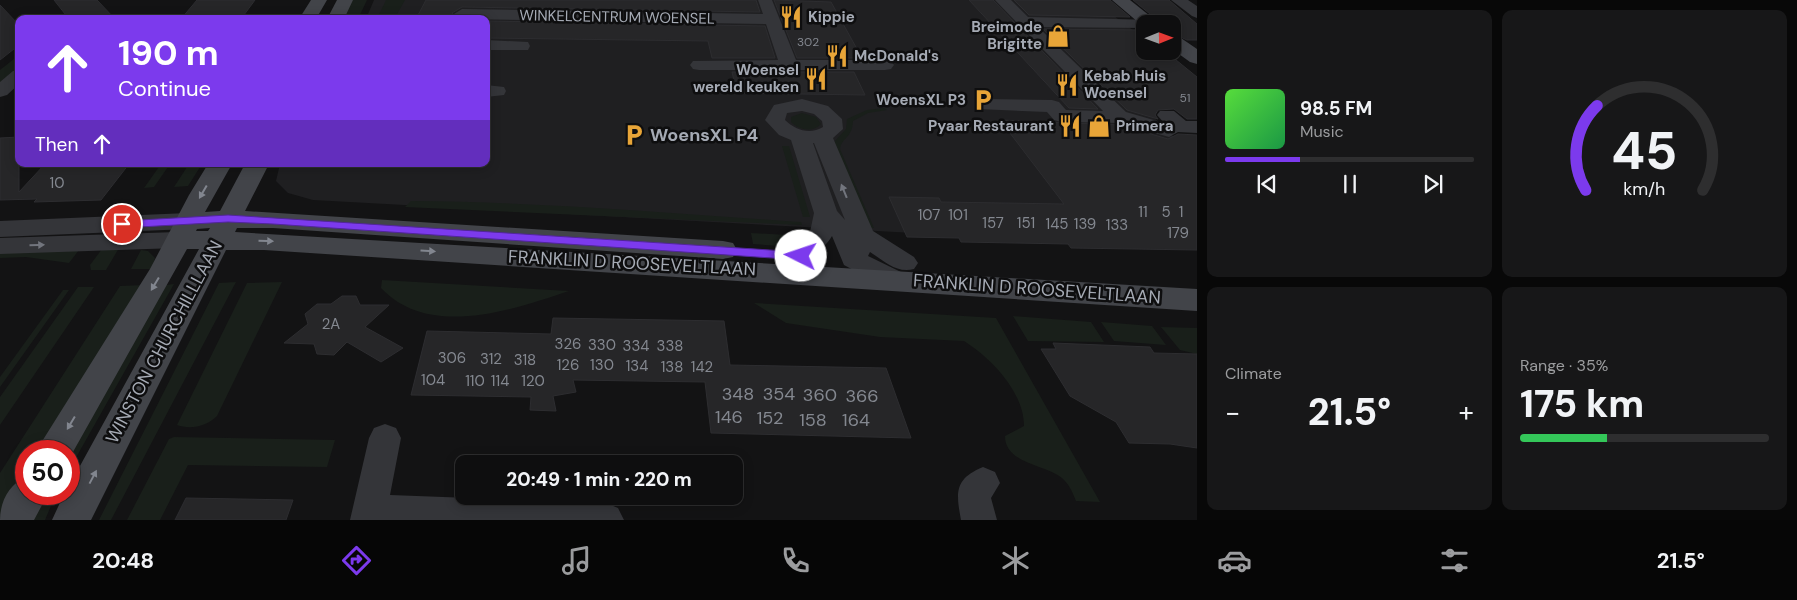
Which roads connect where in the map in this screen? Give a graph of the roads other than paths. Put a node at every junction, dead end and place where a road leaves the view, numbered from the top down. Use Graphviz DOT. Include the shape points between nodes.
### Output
graph roads {
  1 [pos="318,0"];
  2 [pos="346,0"];
  3 [pos="765,0"];
  4 [pos="1002,0"];
  5 [pos="1120,0"];
  6 [pos="1178,0"];
  7 [pos="464,11"];
  8 [pos="1197,13"];
  9 [pos="309,15"];
  10 [pos="337,15"];
  11 [pos="1139,15"];
  12 [pos="772,19"];
  13 [pos="1025,22"];
  14 [pos="1136,24"];
  15 [pos="490,44"];
  16 [pos="522,46"];
  17 [pos="699,64"];
  18 [pos="789,64"];
  19 [pos="885,65"];
  20 [pos="15,78"];
  21 [pos="0,91"];
  22 [pos="985,105"];
  23 [pos="1120,117"];
  24 [pos="1197,128"];
  25 [pos="218,167"];
  26 [pos="255,167"];
  27 [pos="826,213"];
  28 [pos="0,228"];
  29 [pos="223,230"];
  30 [pos="183,231"];
  31 [pos="0,246"];
  32 [pos="858,248"];
  33 [pos="784,254"];
  34 [pos="899,271"];
  35 [pos="826,275"];
  36 [pos="1197,282"];
  37 [pos="1197,300"];
  38 [pos="385,438"];
  39 [pos="61,440"];
  40 [pos="983,483"];
  41 [pos="22,505"];
  42 [pos="369,515"];
  43 [pos="13,520"];
  44 [pos="71,520"];
  45 [pos="606,520"];
  46 [pos="979,520"];
  1 -- 9 [label="main road"];
  2 -- 10 [label="main road"];
  3 -- 12 [label="street"];
  4 -- 13 [label="street"];
  5 -- 11 [label="main road"];
  6 -- 8 [label="street"];
  7 -- 12 [label="street, WINKELCENTRUM WOENSEL"];
  12 -- 18 [label="street"];
  13 -- 14 [label="street"];
  13 -- 23 [label="street"];
  15 -- 16 [label="street, WINKELCENTRUM WOENSEL"];
  17 -- 18 [label="street"];
  18 -- 19 [label="street"];
  20 -- 21 [label="street"];
  22 -- 23 [label="street" via="1052,106 1061,116"];
  23 -- 24 [label="street"];
  25 -- 30 [label="main road, WINSTON CHURCHILLLAAN, one-way"];
  26 -- 29 [label="main road, WINSTON CHURCHILLLAAN"];
  27 -- 32 [label="street"];
  32 -- 27 [label="street, one-way" via="811,136"];
  27 -- 33 [label="street" via="823,233 813,246"];
  28 -- 30 [label="street"];
  29 -- 30 [label="main road"];
  29 -- 33 [label="main road, FRANKLIN D ROOSEVELTLAAN"];
  29 -- 35 [label="main road, FRANKLIN D ROOSEVELTLAAN, one-way" via="264,241"];
  44 -- 29 [label="main road, WINSTON CHURCHILLLAAN, one-way"];
  31 -- 30 [label="street, one-way"];
  30 -- 39 [label="main road, WINSTON CHURCHILLLAAN, one-way" via="162,272"];
  32 -- 33 [label="main road, FRANKLIN D ROOSEVELTLAAN"];
  32 -- 34 [label="main road, FRANKLIN D ROOSEVELTLAAN"];
  32 -- 35 [label="street"];
  34 -- 35 [label="main road, FRANKLIN D ROOSEVELTLAAN"];
  34 -- 36 [label="main road, FRANKLIN D ROOSEVELTLAAN"];
  34 -- 37 [label="main road, FRANKLIN D ROOSEVELTLAAN"];
  38 -- 42 [label="street"];
  40 -- 46 [label="street" via="973,494"];
  41 -- 43 [label="main road"];
  42 -- 45 [label="street"];
}
